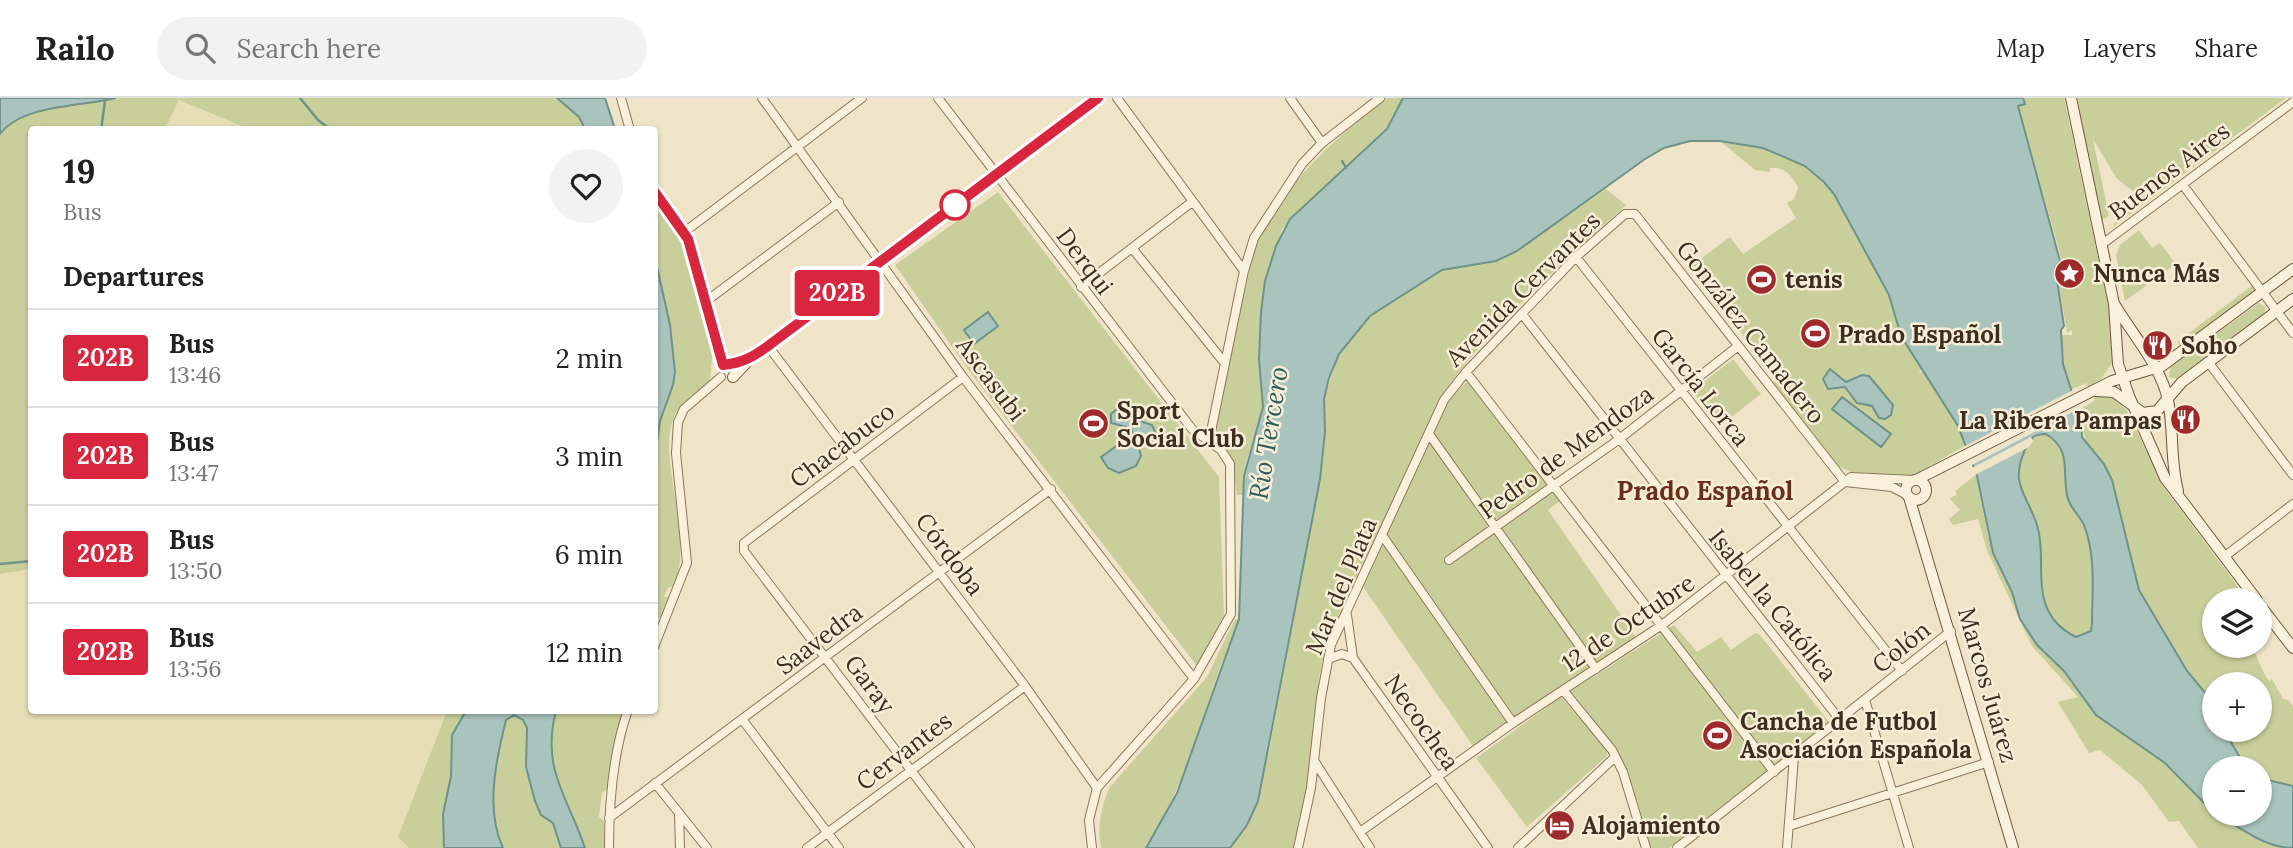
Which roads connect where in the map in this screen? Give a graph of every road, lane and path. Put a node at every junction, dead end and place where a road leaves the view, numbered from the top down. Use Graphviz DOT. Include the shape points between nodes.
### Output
graph roads {
  1 [pos="762,98"];
  2 [pos="862,98"];
  3 [pos="938,98"];
  4 [pos="1098,98"];
  5 [pos="1117,98"];
  6 [pos="1290,98"];
  7 [pos="1380,98"];
  8 [pos="2071,98"];
  9 [pos="623,99"];
  10 [pos="2293,102"];
  11 [pos="629,126"];
  12 [pos="1322,143"];
  13 [pos="798,146"];
  14 [pos="996,175"];
  15 [pos="2183,185"];
  16 [pos="658,197"];
  17 [pos="839,202"];
  18 [pos="1192,202"];
  19 [pos="1625,214"];
  20 [pos="683,233"];
  21 [pos="2101,245"];
  22 [pos="1132,248"];
  23 [pos="1576,257"];
  24 [pos="882,260"];
  25 [pos="2293,269"];
  26 [pos="1244,271"];
  27 [pos="1081,287"];
  28 [pos="2262,292"];
  29 [pos="2293,299"];
  30 [pos="705,302"];
  31 [pos="2114,304"];
  32 [pos="2277,312"];
  33 [pos="1522,314"];
  34 [pos="2293,334"];
  35 [pos="768,346"];
  36 [pos="1738,347"];
  37 [pos="752,358"];
  38 [pos="1223,361"];
  39 [pos="2208,363"];
  40 [pos="726,364"];
  41 [pos="2118,364"];
  42 [pos="2155,368"];
  43 [pos="1466,372"];
  44 [pos="727,377"];
  45 [pos="963,377"];
  46 [pos="2122,377"];
  47 [pos="1450,391"];
  48 [pos="2090,392"];
  49 [pos="1681,393"];
  50 [pos="2168,399"];
  51 [pos="2134,409"];
  52 [pos="1429,434"];
  53 [pos="1618,440"];
  54 [pos="1209,441"];
  55 [pos="855,459"];
  56 [pos="1939,471"];
  57 [pos="2293,475"];
  58 [pos="1915,480"];
  59 [pos="1845,482"];
  60 [pos="1555,486"];
  61 [pos="1051,489"];
  62 [pos="1925,493"];
  63 [pos="1908,496"];
  64 [pos="2180,497"];
  65 [pos="2293,504"];
  66 [pos="1495,527"];
  67 [pos="1788,528"];
  68 [pos="1922,533"];
  69 [pos="1382,535"];
  70 [pos="744,543"];
  71 [pos="2224,557"];
  72 [pos="1449,560"];
  73 [pos="939,573"];
  74 [pos="1726,578"];
  75 [pos="2247,588"];
  76 [pos="1346,610"];
  77 [pos="2272,620"];
  78 [pos="1662,625"];
  79 [pos="1951,631"];
  80 [pos="658,636"];
  81 [pos="2293,648"];
  82 [pos="825,657"];
  83 [pos="1353,658"];
  84 [pos="1328,659"];
  85 [pos="1596,668"];
  86 [pos="1902,671"];
  87 [pos="1194,679"];
  88 [pos="1025,686"];
  89 [pos="1563,690"];
  90 [pos="1865,700"];
  91 [pos="627,714"];
  92 [pos="742,719"];
  93 [pos="1840,720"];
  94 [pos="1513,723"];
  95 [pos="1615,757"];
  96 [pos="1794,757"];
  97 [pos="1315,762"];
  98 [pos="1989,762"];
  99 [pos="911,770"];
  100 [pos="1774,772"];
  101 [pos="1437,777"];
  102 [pos="655,783"];
  103 [pos="1097,788"];
  104 [pos="1893,793"];
  105 [pos="679,813"];
  106 [pos="609,818"];
  107 [pos="1789,826"];
  108 [pos="828,832"];
  109 [pos="1360,832"];
  110 [pos="2010,847"];
  111 [pos="609,848"];
  112 [pos="680,848"];
  113 [pos="707,848"];
  114 [pos="807,848"];
  115 [pos="839,848"];
  116 [pos="970,848"];
  117 [pos="1092,848"];
  118 [pos="1298,848"];
  119 [pos="1370,848"];
  120 [pos="1488,848"];
  121 [pos="1518,848"];
  122 [pos="1646,848"];
  123 [pos="1677,848"];
  124 [pos="1787,848"];
  125 [pos="1909,848"];
  1 -- 13 [label="street, Ascasubi"];
  2 -- 13 [label="street"];
  3 -- 14 [label="street, Derqui"];
  4 -- 14 [label="main road"];
  5 -- 18 [label="street"];
  6 -- 12 [label="street"];
  7 -- 12 [label="street"];
  8 -- 21 [label="main road"];
  9 -- 11 [label="street"];
  10 -- 15 [label="street, Buenos Aires"];
  12 -- 26 [label="street" via="1302,164 1263,223"];
  13 -- 17 [label="street, Ascasubi"];
  13 -- 20 [label="street"];
  14 -- 24 [label="main road"];
  14 -- 27 [label="street, Derqui"];
  15 -- 21 [label="street, Buenos Aires"];
  15 -- 28 [label="street"];
  16 -- 20 [label="street"];
  17 -- 24 [label="street, Ascasubi"];
  17 -- 30 [label="street"];
  18 -- 22 [label="street"];
  18 -- 26 [label="street"];
  19 -- 23 [label="street, Avenida Cervantes"];
  19 -- 36 [label="street, González Camadero" via="1635,214"];
  20 -- 30 [label="street"];
  21 -- 31 [label="main road"];
  22 -- 27 [label="street"];
  22 -- 38 [label="street"];
  23 -- 33 [label="street, Avenida Cervantes"];
  23 -- 49 [label="street, García Lorca"];
  24 -- 35 [label="main road"];
  24 -- 45 [label="street, Ascasubi"];
  25 -- 28 [label="main road"];
  26 -- 38 [label="street"];
  27 -- 54 [label="street, Derqui" via="1192,429"];
  28 -- 32 [label="street"];
  28 -- 42 [label="main road"];
  29 -- 32 [label="main road"];
  30 -- 40 [label="street"];
  31 -- 41 [label="main road"];
  31 -- 42 [label="main road"];
  32 -- 34 [label="street"];
  32 -- 39 [label="main road"];
  33 -- 43 [label="street, Avenida Cervantes"];
  33 -- 53 [label="street, Isabel la Católica"];
  35 -- 37 [label="main road"];
  35 -- 55 [label="street, Córdoba"];
  36 -- 49 [label="street, Pedro de Mendoza"];
  36 -- 59 [label="street, González Camadero"];
  37 -- 40 [label="main road"];
  37 -- 44 [label="main road"];
  38 -- 54 [label="street"];
  39 -- 50 [label="main road"];
  39 -- 57 [label="street"];
  40 -- 44 [label="street" via="719,371"];
  40 -- 44 [label="street" via="734,369"];
  41 -- 46 [label="main road"];
  41 -- 48 [label="main road" via="2110,377"];
  42 -- 46 [label="main road"];
  42 -- 50 [label="main road"];
  43 -- 47 [label="street, Avenida Cervantes"];
  43 -- 60 [label="street"];
  44 -- 80 [label="street" via="684,409 678,422 676,453 687,562"];
  45 -- 55 [label="street, Chacabuco"];
  45 -- 61 [label="street, Ascasubi"];
  46 -- 48 [label="main road"];
  46 -- 51 [label="main road"];
  47 -- 52 [label="street, Mar del Plata"];
  48 -- 51 [label="main road" via="2114,392"];
  48 -- 56 [label="main road"];
  49 -- 53 [label="street, Pedro de Mendoza"];
  49 -- 67 [label="street, García Lorca"];
  50 -- 51 [label="main road" via="2152,414"];
  50 -- 64 [label="main road" via="2171,460"];
  51 -- 64 [label="main road" via="2162,473"];
  52 -- 66 [label="street"];
  52 -- 69 [label="street, Mar del Plata"];
  53 -- 60 [label="street, Pedro de Mendoza"];
  53 -- 74 [label="street, Isabel la Católica"];
  54 -- 87 [label="street, Derqui" via="1226,456 1232,476 1232,606"];
  55 -- 70 [label="street, Chacabuco"];
  55 -- 73 [label="street, Córdoba"];
  56 -- 58 [label="main road"];
  56 -- 62 [label="main road"];
  58 -- 59 [label="street" via="1857,476"];
  58 -- 62 [label="main road" via="1924,484"];
  58 -- 63 [label="main road" via="1907,487"];
  59 -- 63 [label="street" via="1892,487"];
  59 -- 67 [label="street, 12 de Octubre"];
  60 -- 66 [label="street, Pedro de Mendoza"];
  60 -- 78 [label="street"];
  61 -- 73 [label="street, Saavedra"];
  61 -- 87 [label="street, Ascasubi"];
  62 -- 63 [label="main road" via="1917,500"];
  62 -- 68 [label="main road, Marcos Juárez"];
  63 -- 68 [label="main road, Marcos Juárez"];
  64 -- 71 [label="main road"];
  65 -- 71 [label="street"];
  66 -- 72 [label="street, Pedro de Mendoza"];
  66 -- 85 [label="street"];
  67 -- 74 [label="street, 12 de Octubre"];
  67 -- 86 [label="street, García Lorca"];
  68 -- 79 [label="main road, Marcos Juárez"];
  69 -- 76 [label="street, Mar del Plata"];
  69 -- 94 [label="street"];
  70 -- 82 [label="street, Garay" via="744,551"];
  71 -- 75 [label="main road"];
  73 -- 82 [label="street, Saavedra"];
  73 -- 88 [label="street, Córdoba"];
  74 -- 78 [label="street, 12 de Octubre"];
  74 -- 93 [label="street, Isabel la Católica"];
  76 -- 83 [label="street, Necochea"];
  76 -- 84 [label="street, Mar del Plata"];
  77 -- 81 [label="main road"];
  78 -- 85 [label="street, 12 de Octubre"];
  78 -- 100 [label="street"];
  79 -- 86 [label="street, Colón"];
  79 -- 98 [label="main road, Marcos Juárez"];
  82 -- 92 [label="street, Saavedra"];
  82 -- 99 [label="street, Garay"];
  83 -- 84 [label="street" via="1342,654"];
  83 -- 101 [label="street, Necochea"];
  84 -- 97 [label="street, Mar del Plata"];
  85 -- 89 [label="street, 12 de Octubre"];
  86 -- 90 [label="street, Colón"];
  87 -- 103 [label="street, Derqui"];
  88 -- 99 [label="street, Cervantes"];
  88 -- 103 [label="street, Córdoba"];
  89 -- 94 [label="street, 12 de Octubre"];
  89 -- 95 [label="street"];
  90 -- 93 [label="street, Colón"];
  90 -- 104 [label="street"];
  91 -- 106 [label="street"];
  92 -- 102 [label="street, Saavedra"];
  92 -- 108 [label="street"];
  93 -- 96 [label="street, Colón"];
  94 -- 101 [label="street, 12 de Octubre"];
  95 -- 121 [label="street"];
  95 -- 122 [label="street"];
  96 -- 100 [label="street, Colón"];
  96 -- 107 [label="street"];
  97 -- 109 [label="street"];
  97 -- 118 [label="street, Mar del Plata"];
  98 -- 104 [label="street"];
  98 -- 110 [label="main road, Marcos Juárez"];
  99 -- 108 [label="street, Cervantes"];
  99 -- 116 [label="street, Garay"];
  100 -- 123 [label="street, Colón"];
  101 -- 109 [label="street, 12 de Octubre"];
  101 -- 120 [label="street, Necochea"];
  102 -- 105 [label="street"];
  102 -- 106 [label="street, Saavedra"];
  103 -- 117 [label="street" via="1089,820"];
  104 -- 107 [label="street"];
  104 -- 125 [label="street"];
  105 -- 112 [label="street"];
  105 -- 113 [label="street"];
  106 -- 111 [label="street"];
  107 -- 124 [label="street"];
  108 -- 114 [label="street, Cervantes"];
  108 -- 115 [label="street"];
  109 -- 119 [label="street"];
}
